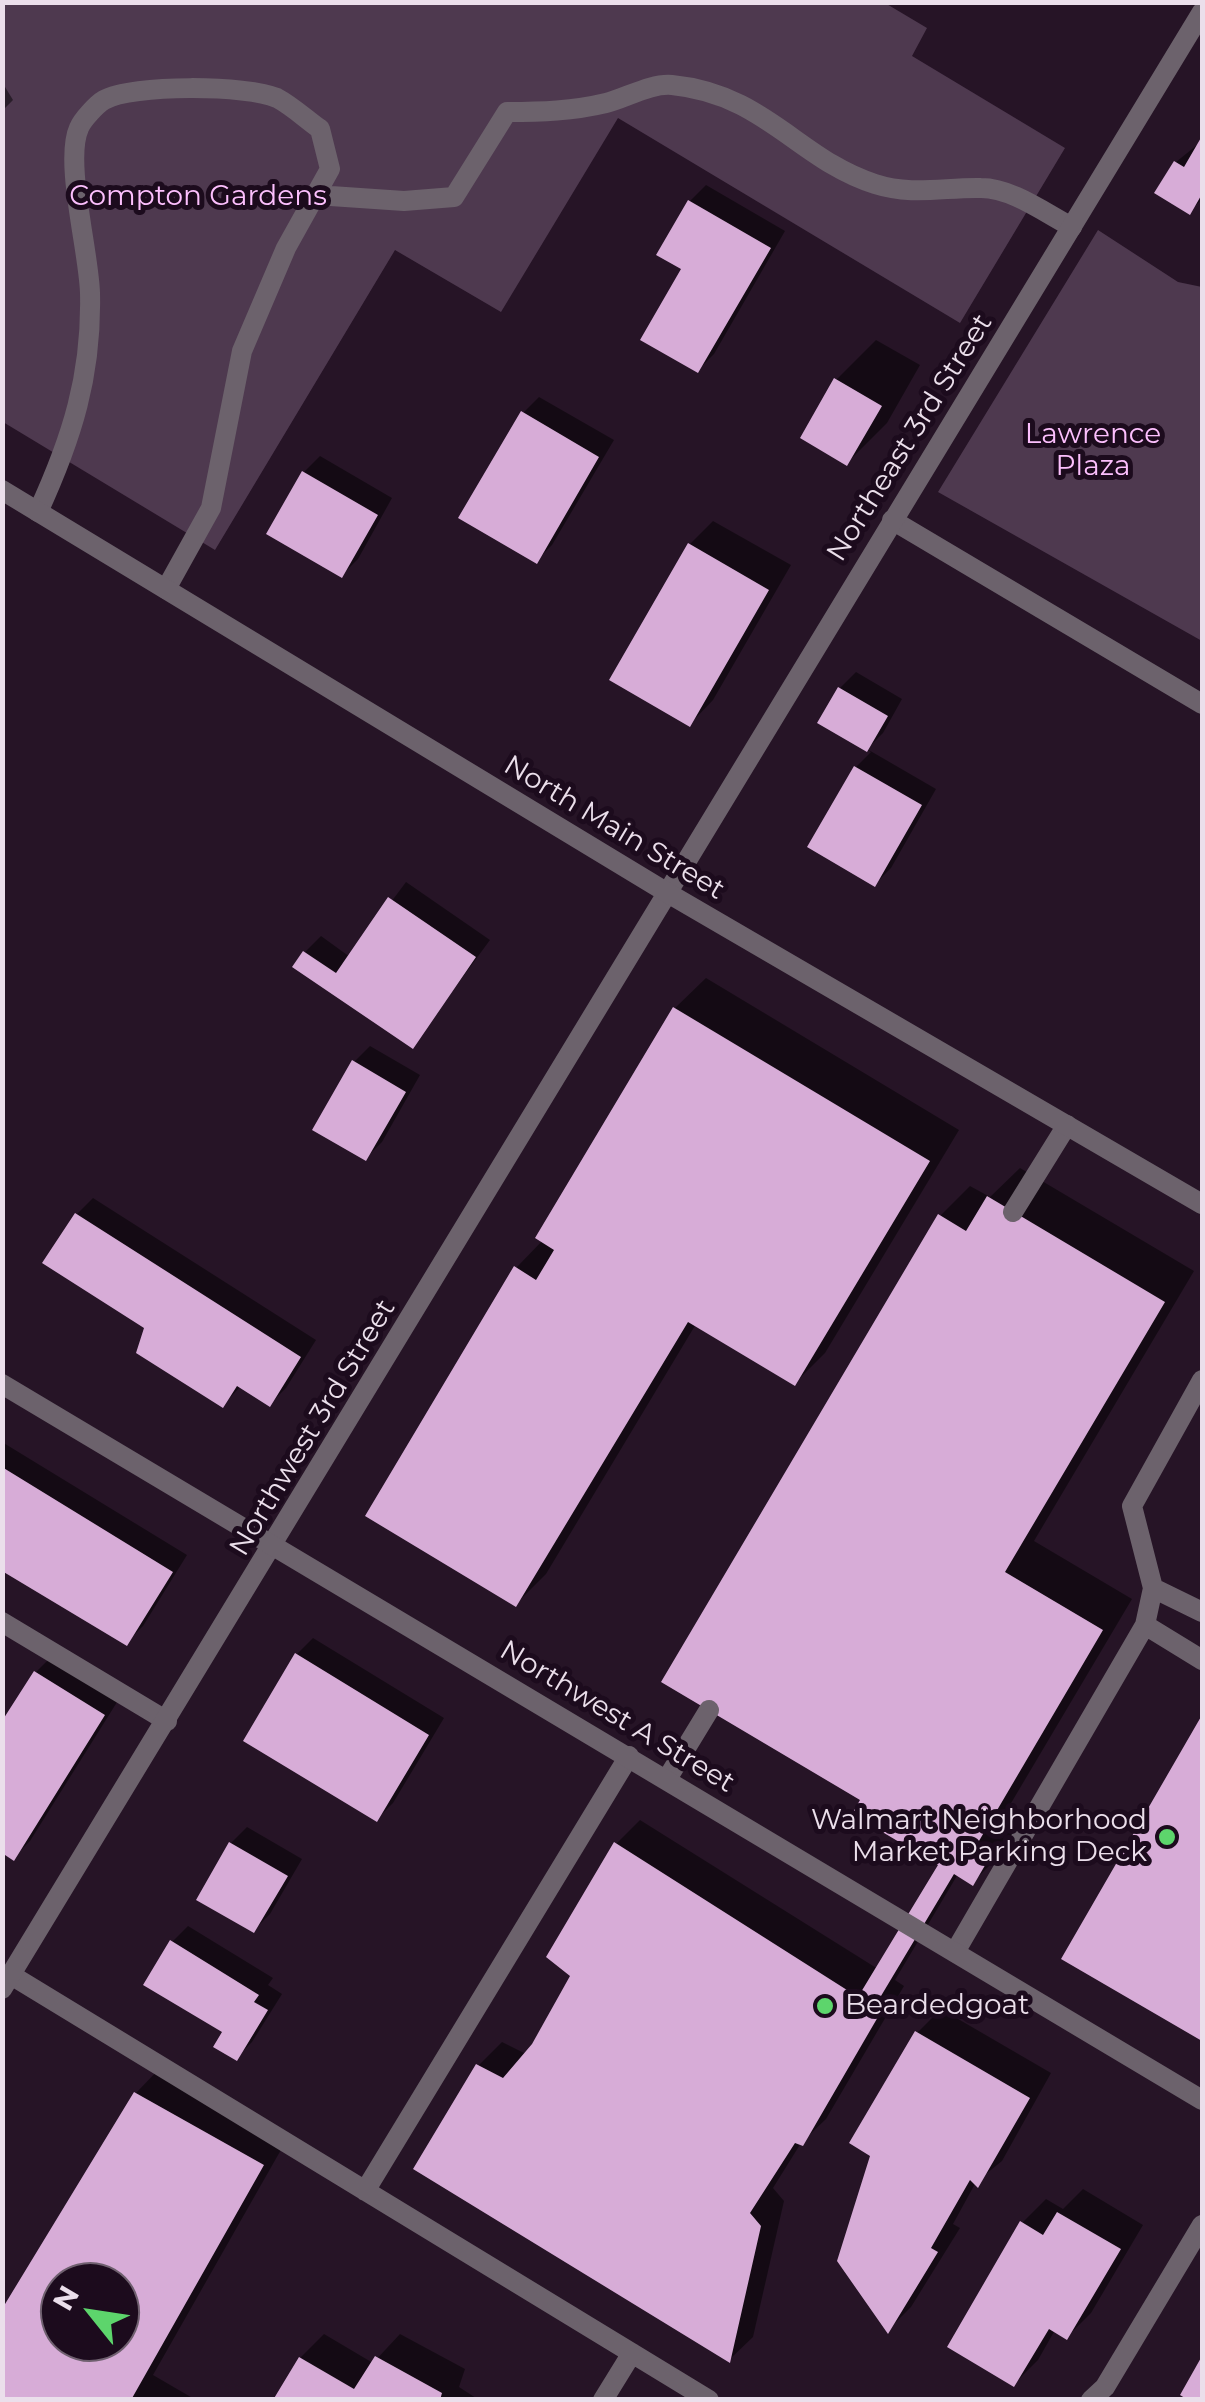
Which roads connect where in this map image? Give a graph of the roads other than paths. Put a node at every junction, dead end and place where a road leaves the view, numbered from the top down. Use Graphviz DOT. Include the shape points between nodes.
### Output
graph roads {
  1 [pos="1202,12"];
  2 [pos="316,195"];
  3 [pos="1072,227"];
  4 [pos="2,490"];
  5 [pos="38,512"];
  6 [pos="892,520"];
  7 [pos="166,590"];
  8 [pos="1202,704"];
  9 [pos="666,892"];
  10 [pos="1066,1125"];
  11 [pos="1202,1204"];
  12 [pos="1013,1212"];
  13 [pos="1202,1380"];
  14 [pos="2,1384"];
  15 [pos="274,1547"];
  16 [pos="1154,1588"];
  17 [pos="1202,1612"];
  18 [pos="2,1622"];
  19 [pos="1145,1626"];
  20 [pos="1202,1660"];
  21 [pos="710,1710"];
  22 [pos="167,1721"];
  23 [pos="628,1756"];
  24 [pos="668,1779"];
  25 [pos="955,1952"];
  26 [pos="7,1982"];
  27 [pos="1202,2100"];
  28 [pos="366,2191"];
  29 [pos="1202,2225"];
  30 [pos="632,2352"];
  31 [pos="603,2400"];
  32 [pos="709,2400"];
  33 [pos="1091,2400"];
  1 -- 3 [label="street, Northeast 3rd Street"];
  2 -- 3 [label="street" via="454,197 507,112 605,104 666,84 718,92 875,184 936,193 984,187"];
  2 -- 5 [label="street" via="330,168 320,129 274,97 137,91 103,100 79,127 73,167 85,228 90,346 72,440"];
  2 -- 7 [label="street" via="242,351 210,508"];
  3 -- 6 [label="street, Northeast 3rd Street"];
  4 -- 5 [label="street, North Main Street"];
  5 -- 7 [label="street, North Main Street"];
  6 -- 8 [label="street"];
  6 -- 9 [label="street, Northeast 3rd Street"];
  7 -- 9 [label="street, North Main Street"];
  9 -- 10 [label="street, North Main Street"];
  9 -- 15 [label="street, Northwest 3rd Street"];
  10 -- 11 [label="street, North Main Street"];
  10 -- 12 [label="street"];
  13 -- 16 [label="street" via="1132,1506"];
  14 -- 15 [label="street, Northwest A Street"];
  15 -- 22 [label="street, Northwest 3rd Street"];
  15 -- 23 [label="street, Northwest A Street"];
  16 -- 17 [label="street"];
  16 -- 19 [label="street"];
  18 -- 22 [label="street"];
  19 -- 20 [label="street"];
  19 -- 25 [label="street"];
  21 -- 24 [label="street"];
  22 -- 26 [label="street, Northwest 3rd Street"];
  23 -- 24 [label="street, Northwest A Street"];
  23 -- 28 [label="street"];
  24 -- 25 [label="street, Northwest A Street"];
  25 -- 27 [label="street, Northwest A Street"];
  26 -- 28 [label="street"];
  28 -- 30 [label="street"];
  29 -- 33 [label="street"];
  30 -- 31 [label="street"];
  30 -- 32 [label="street"];
}
